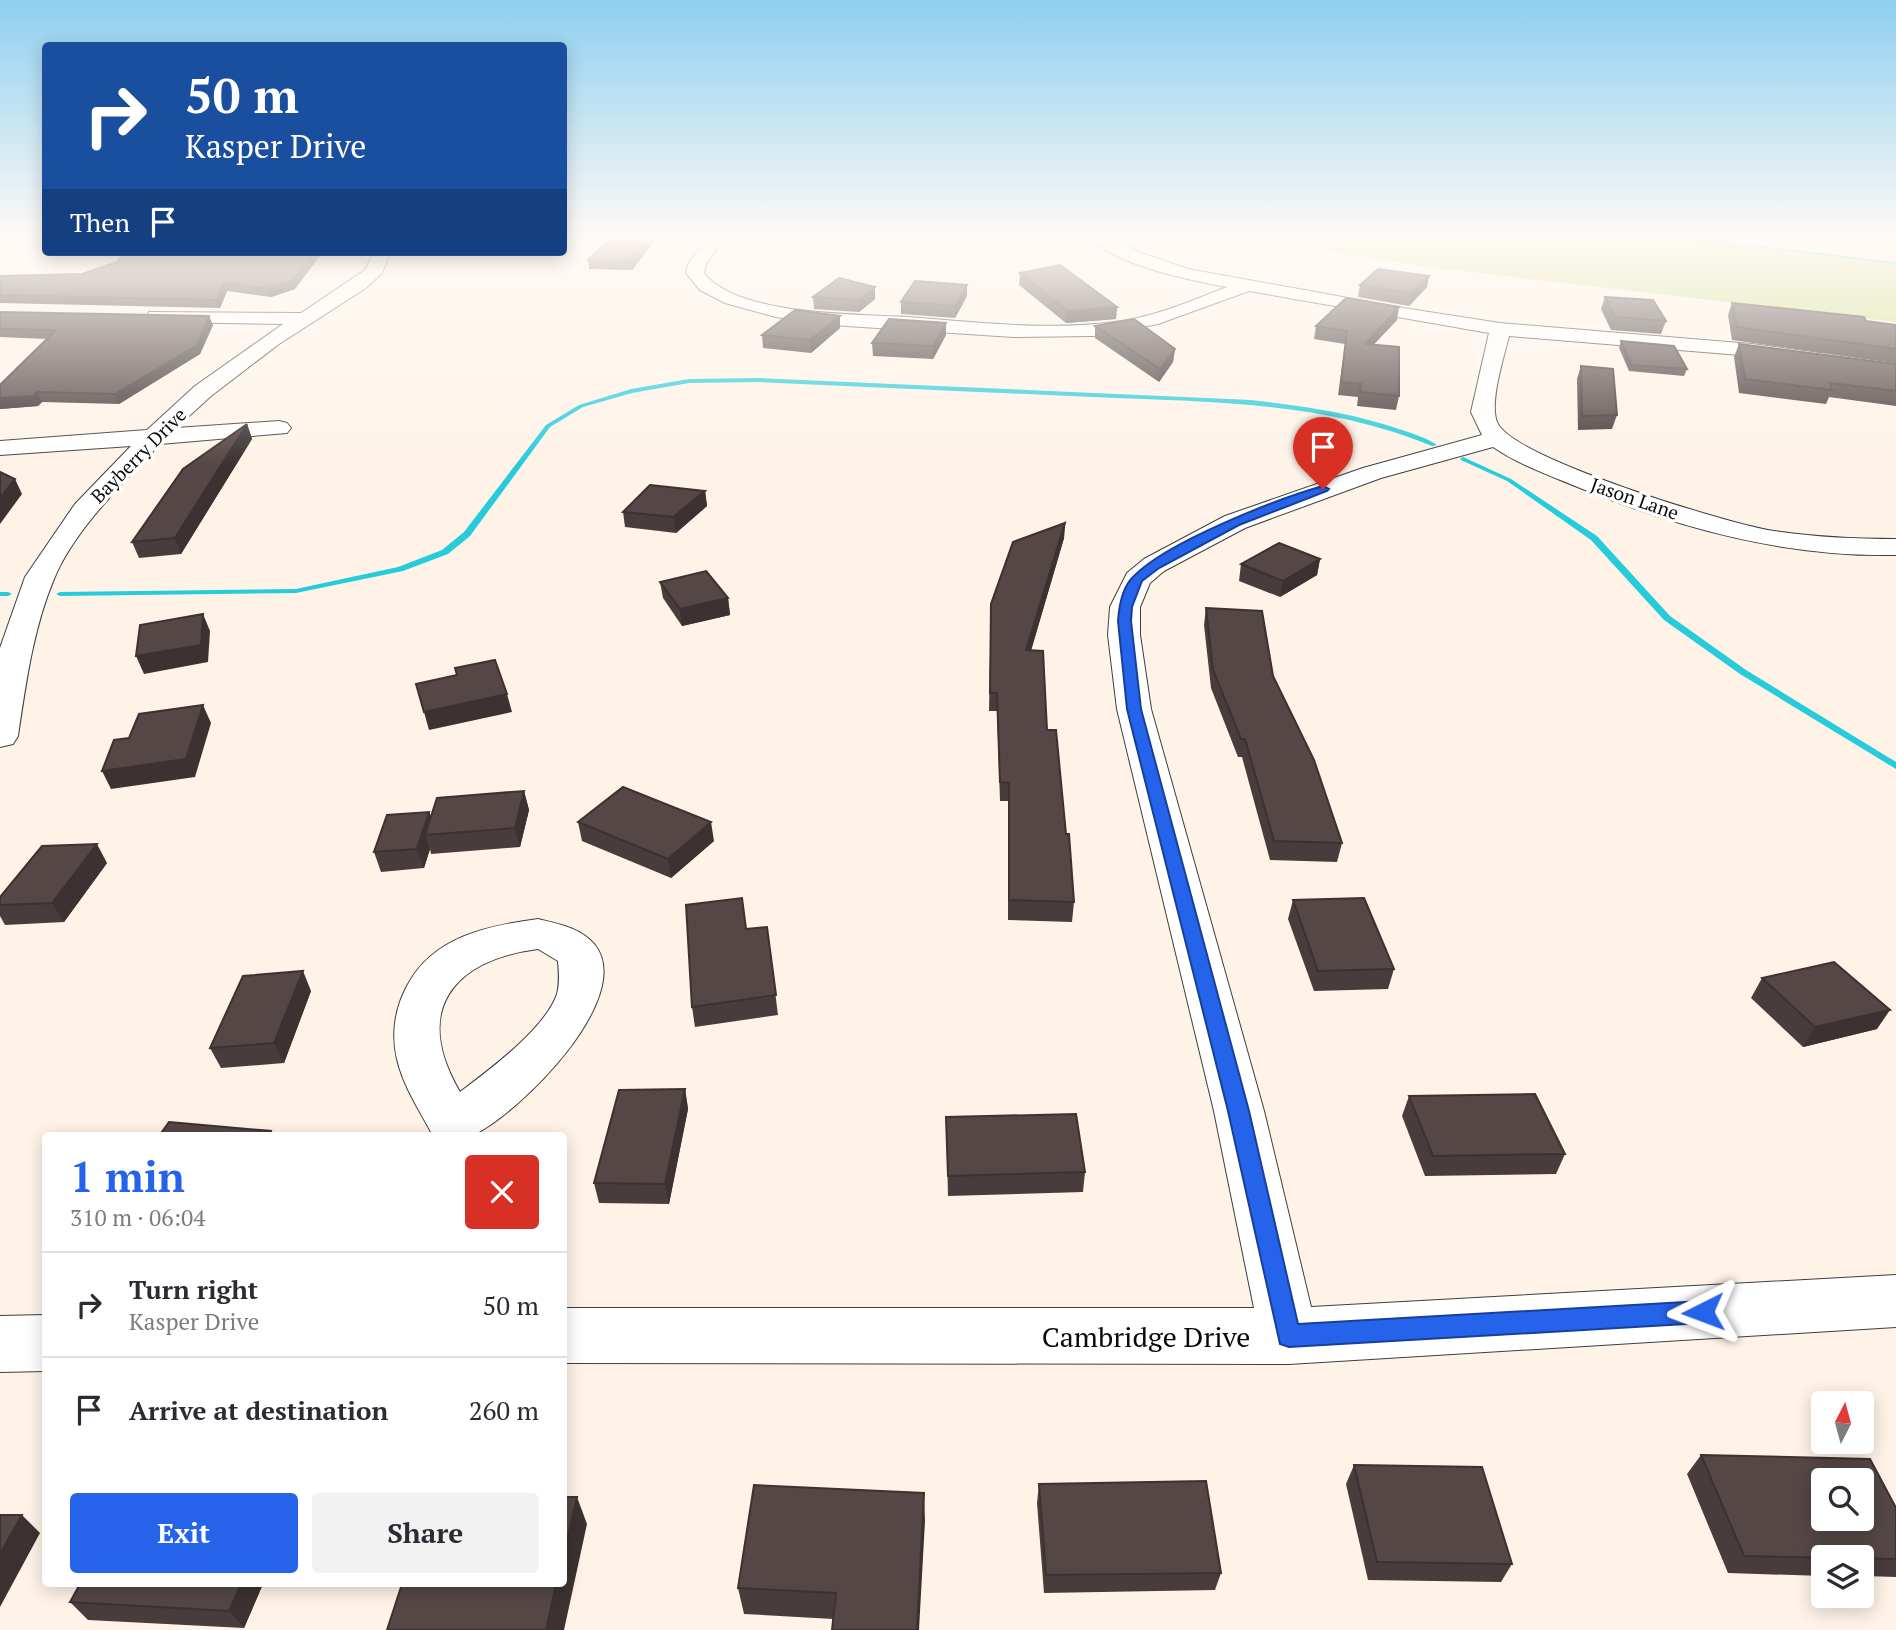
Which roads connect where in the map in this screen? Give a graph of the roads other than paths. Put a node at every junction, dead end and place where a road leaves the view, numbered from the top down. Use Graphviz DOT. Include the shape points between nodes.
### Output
graph roads {
  1 [pos="315,312"];
  2 [pos="781,312"];
  3 [pos="1178,312"];
  4 [pos="1400,312"];
  5 [pos="142,316"];
  6 [pos="305,319"];
  7 [pos="1500,329"];
  8 [pos="1896,369"];
  9 [pos="279,428"];
  10 [pos="1498,438"];
  11 [pos="151,439"];
  12 [pos="0,448"];
  13 [pos="1896,547"];
  14 [pos="0,736"];
  15 [pos="1896,1301"];
  16 [pos="567,1336"];
  17 [pos="1289,1336"];
  18 [pos="42,1343"];
  19 [pos="0,1344"];
  1 -- 6 [label="street, Bayberry Drive"];
  2 -- 3 [label="street" via="968,328 1092,330"];
  4 -- 7 [label="street"];
  5 -- 6 [label="street"];
  6 -- 11 [label="street, Bayberry Drive" via="202,391"];
  7 -- 8 [label="street" via="1752,350"];
  7 -- 10 [label="street" via="1482,412 1485,424"];
  9 -- 11 [label="street"];
  10 -- 13 [label="street, Jason Lane" via="1520,453 1581,479 1701,521 1805,543"];
  10 -- 17 [label="street" via="1372,473 1235,522 1154,565 1137,579 1125,607 1134,709 1239,1111"];
  11 -- 12 [label="street"];
  11 -- 14 [label="street, Bayberry Drive" via="84,510 40,577 16,648"];
  15 -- 17 [label="street, Cambridge Drive"];
  16 -- 17 [label="street, Cambridge Drive"];
  18 -- 19 [label="street"];
}
